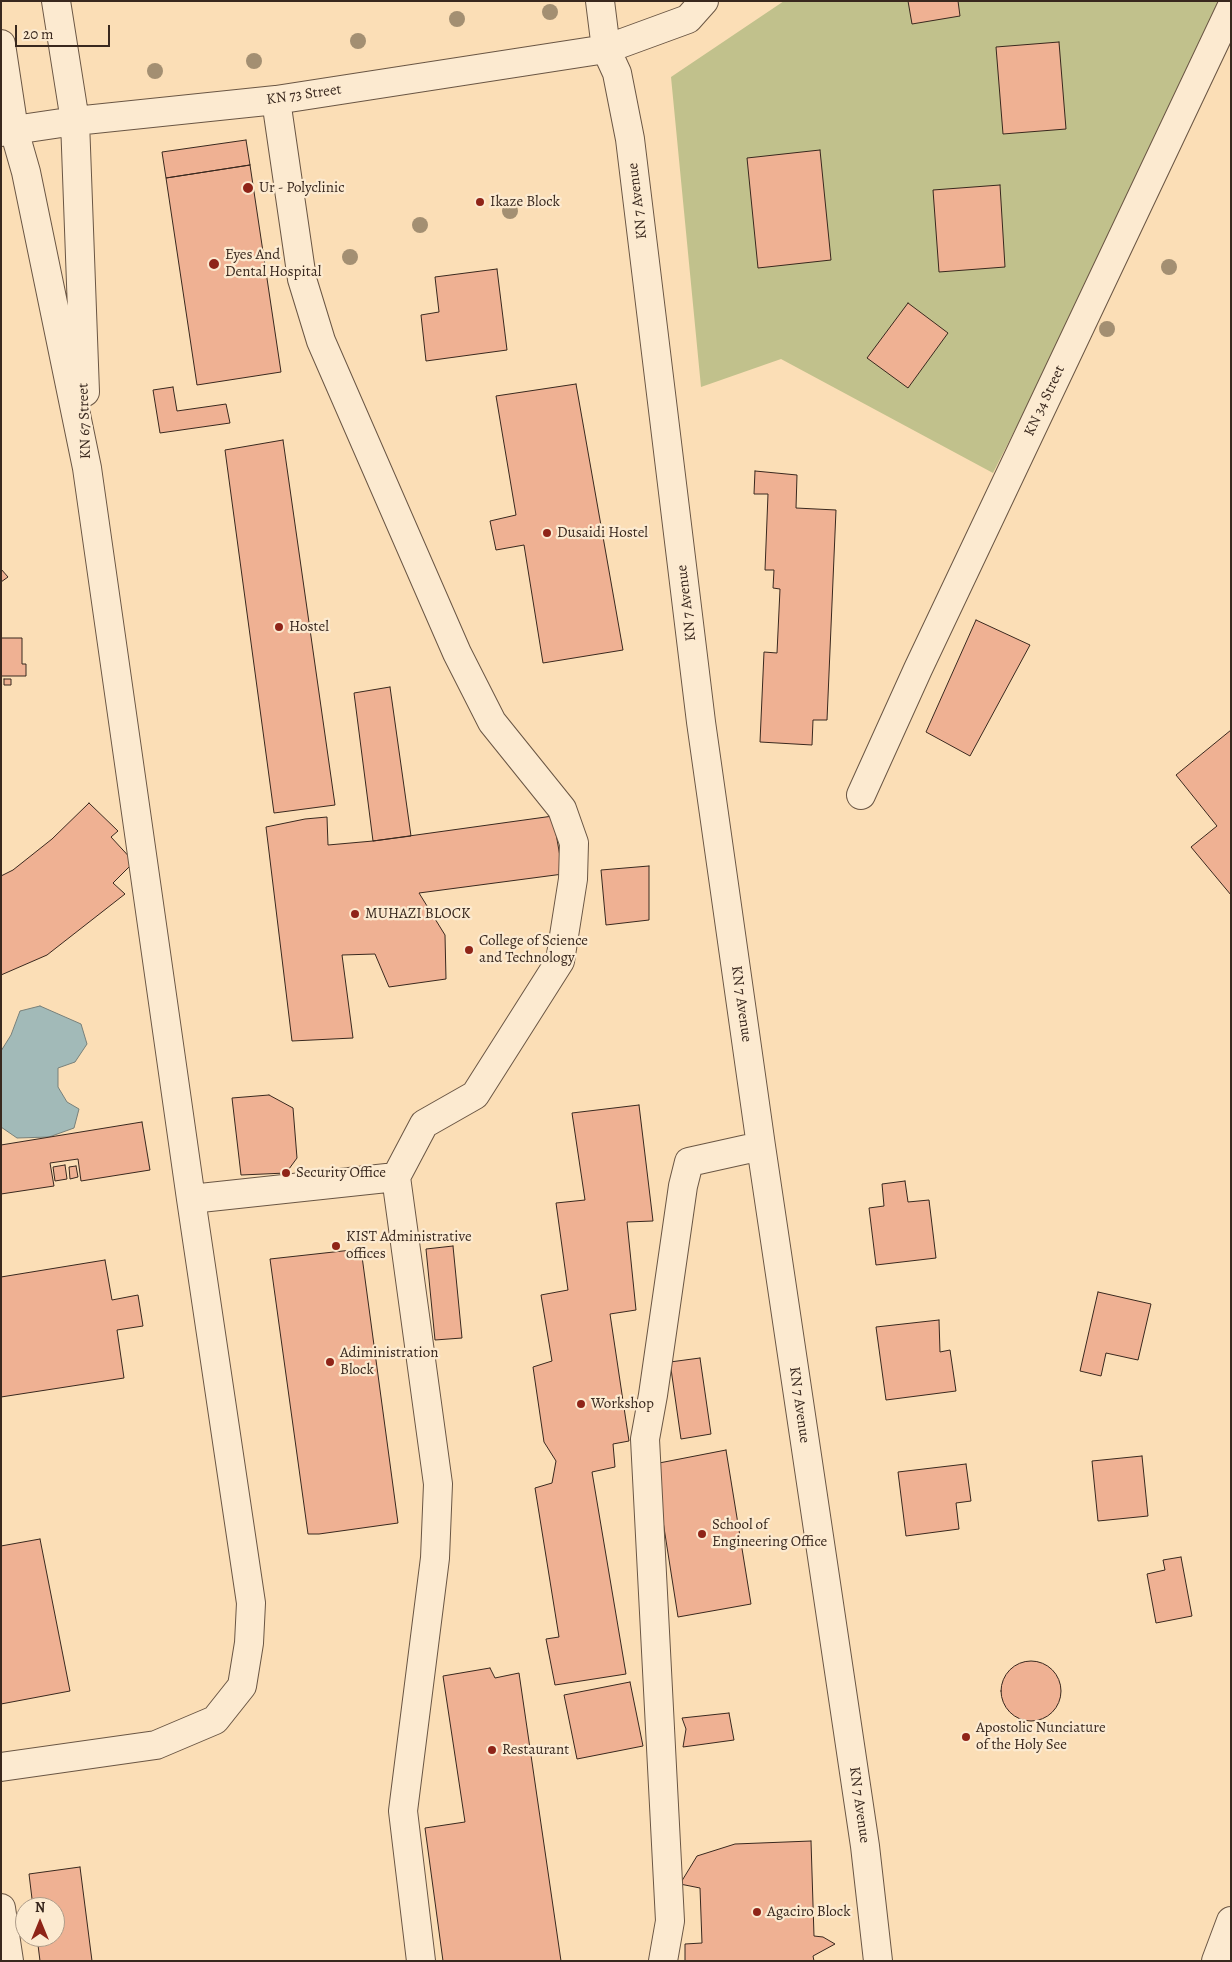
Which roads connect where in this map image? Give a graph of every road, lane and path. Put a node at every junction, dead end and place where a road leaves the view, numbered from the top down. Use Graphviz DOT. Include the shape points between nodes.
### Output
graph roads {
  1 [pos="56,1"];
  2 [pos="600,1"];
  3 [pos="704,1"];
  4 [pos="1231,8"];
  5 [pos="1,44"];
  6 [pos="606,48"];
  7 [pos="276,100"];
  8 [pos="75,121"];
  9 [pos="8,131"];
  10 [pos="87,468"];
  11 [pos="861,795"];
  12 [pos="761,1146"];
  13 [pos="396,1177"];
  14 [pos="191,1199"];
  15 [pos="1,1767"];
  16 [pos="1,1908"];
  17 [pos="1231,1921"];
  18 [pos="9,1961"];
  19 [pos="421,1961"];
  20 [pos="663,1961"];
  21 [pos="878,1961"];
  22 [pos="1216,1961"];
  1 -- 8 [label="street, KN 67 Street"];
  2 -- 6 [label="street, KN 7 Avenue"];
  3 -- 6 [label="street, KN 73 Street" via="688,19"];
  4 -- 11 [label="street, KN 34 Street"];
  5 -- 9 [label="street, KN 67 Street"];
  6 -- 7 [label="street, KN 73 Street"];
  6 -- 12 [label="street, KN 7 Avenue" via="617,73 630,139 701,722"];
  7 -- 8 [label="street, KN 73 Street"];
  7 -- 13 [label="street" via="302,279 321,341 457,653 492,722 562,809 574,843 573,879 560,961 475,1095 424,1124"];
  8 -- 9 [label="street, KN 73 Street"];
  8 -- 10 [label="street, KN 67 Street"];
  9 -- 10 [label="street, KN 67 Street" via="26,172"];
  10 -- 14 [label="street"];
  12 -- 20 [label="street" via="689,1162 682,1186 645,1439 670,1921"];
  12 -- 21 [label="street, KN 7 Avenue" via="865,1846"];
  13 -- 14 [label="street"];
  13 -- 19 [label="street" via="438,1484 435,1558 403,1811"];
  14 -- 15 [label="street" via="251,1603 242,1686 215,1720 156,1745"];
  16 -- 18 [label="street"];
  17 -- 22 [label="street"];
}
